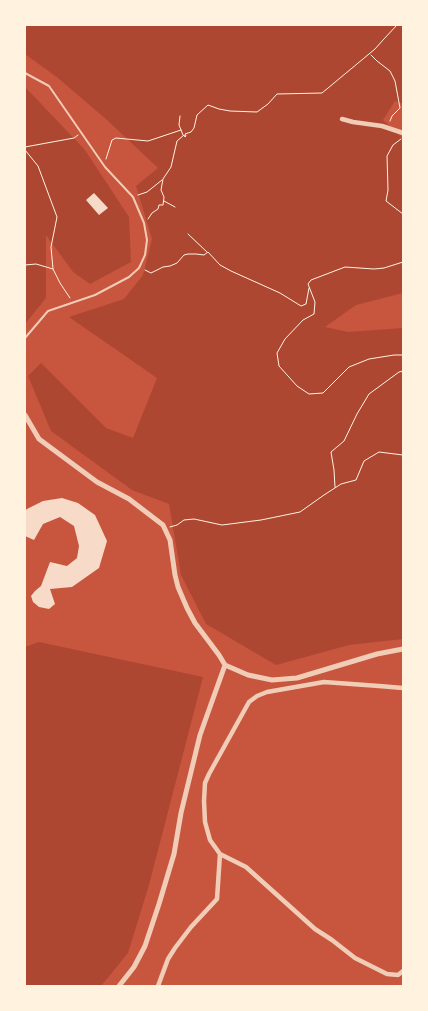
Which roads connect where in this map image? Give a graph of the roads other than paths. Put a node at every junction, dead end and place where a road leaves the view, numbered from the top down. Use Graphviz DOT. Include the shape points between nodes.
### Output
graph roads {
  1 [pos="25,72"];
  2 [pos="342,119"];
  3 [pos="403,135"];
  4 [pos="25,338"];
  5 [pos="25,415"];
  6 [pos="403,649"];
  7 [pos="225,665"];
  8 [pos="403,688"];
  9 [pos="220,854"];
  10 [pos="403,971"];
  11 [pos="119,986"];
  12 [pos="158,986"];
  1 -- 4 [label="lane" via="49,86 105,167 132,197 144,223 147,240 139,268 129,277 95,295 48,311"];
  2 -- 3 [label="street" via="394,129"];
  5 -- 7 [label="street" via="39,439 163,525 170,540 178,587 187,608"];
  6 -- 7 [label="street" via="297,678 272,680 248,675"];
  7 -- 11 [label="street" via="200,735 174,854 159,904 145,946"];
  8 -- 9 [label="street" via="324,682 266,692 249,702 205,783 205,822 210,840"];
  9 -- 10 [label="street" via="246,867 315,929 355,958 387,974"];
  9 -- 12 [label="street" via="217,899 175,948"];
}
